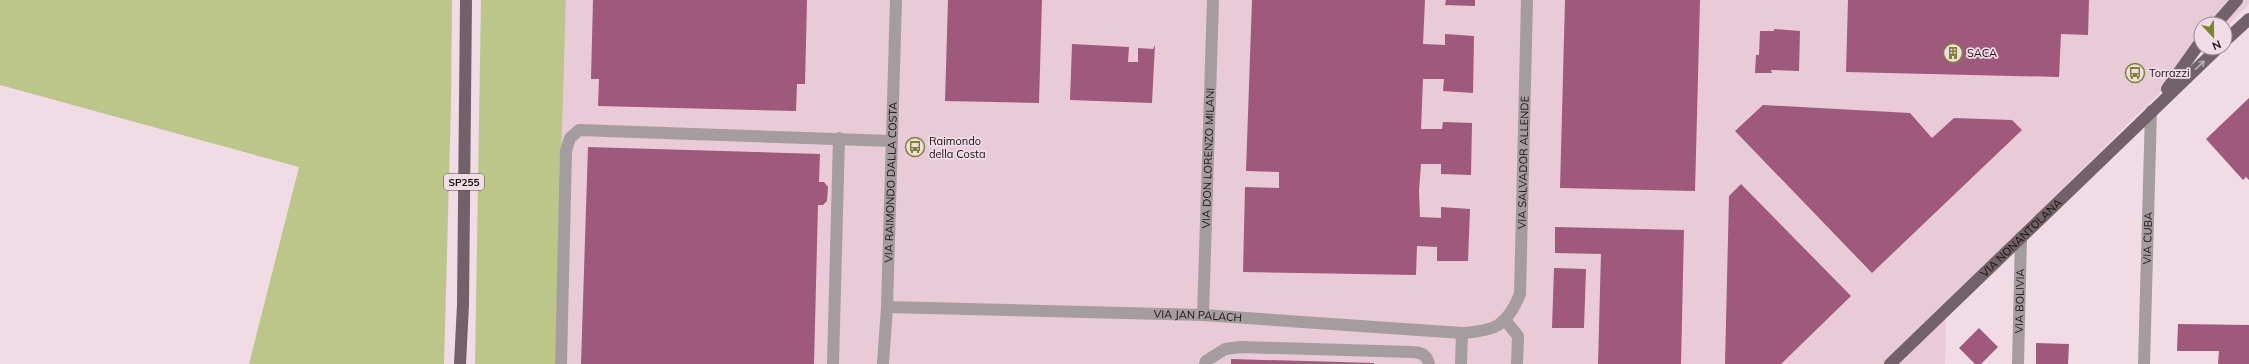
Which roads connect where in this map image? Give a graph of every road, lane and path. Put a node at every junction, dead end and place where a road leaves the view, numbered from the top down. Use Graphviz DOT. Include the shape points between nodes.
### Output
graph roads {
  1 [pos="466,0"];
  2 [pos="896,0"];
  3 [pos="1213,0"];
  4 [pos="1527,0"];
  5 [pos="2238,0"];
  6 [pos="2223,16"];
  7 [pos="2249,19"];
  8 [pos="2233,34"];
  9 [pos="2193,52"];
  10 [pos="2209,56"];
  11 [pos="2151,111"];
  12 [pos="839,138"];
  13 [pos="892,141"];
  14 [pos="2021,238"];
  15 [pos="887,307"];
  16 [pos="1202,316"];
  17 [pos="1505,320"];
  18 [pos="1462,333"];
  19 [pos="460,364"];
  20 [pos="561,364"];
  21 [pos="833,364"];
  22 [pos="883,364"];
  23 [pos="1205,364"];
  24 [pos="1429,364"];
  25 [pos="1461,364"];
  26 [pos="1517,364"];
  27 [pos="1890,364"];
  28 [pos="2018,364"];
  29 [pos="2144,364"];
  1 -- 19 [label="main road, SP255" via="463,305"];
  2 -- 13 [label="street, VIA RAIMONDO DALLA COSTA"];
  3 -- 16 [label="street, VIA DON LORENZO MILANI"];
  4 -- 17 [label="street, VIA SALVADOR ALLENDE" via="1520,294"];
  5 -- 6 [label="main road"];
  7 -- 8 [label="main road"];
  9 -- 11 [label="main road, VIA NONANTOLANA"];
  11 -- 10 [label="main road, VIA NONANTOLANA, one-way"];
  11 -- 14 [label="main road, VIA NONANTOLANA"];
  11 -- 29 [label="street, VIA CUBA"];
  12 -- 13 [label="street"];
  12 -- 20 [label="street" via="579,130 570,138 566,151"];
  12 -- 21 [label="street"];
  13 -- 15 [label="street, VIA RAIMONDO DALLA COSTA"];
  14 -- 27 [label="main road, VIA NONANTOLANA"];
  14 -- 28 [label="street, VIA BOLIVIA"];
  15 -- 16 [label="street, VIA JAN PALACH"];
  15 -- 22 [label="street, VIA RAIMONDO DALLA COSTA"];
  16 -- 18 [label="street, VIA JAN PALACH"];
  17 -- 18 [label="street, VIA JAN PALACH" via="1485,331"];
  17 -- 26 [label="street" via="1518,336"];
  18 -- 25 [label="street"];
  23 -- 24 [label="street" via="1225,349 1241,347 1420,352 1428,358"];
}
